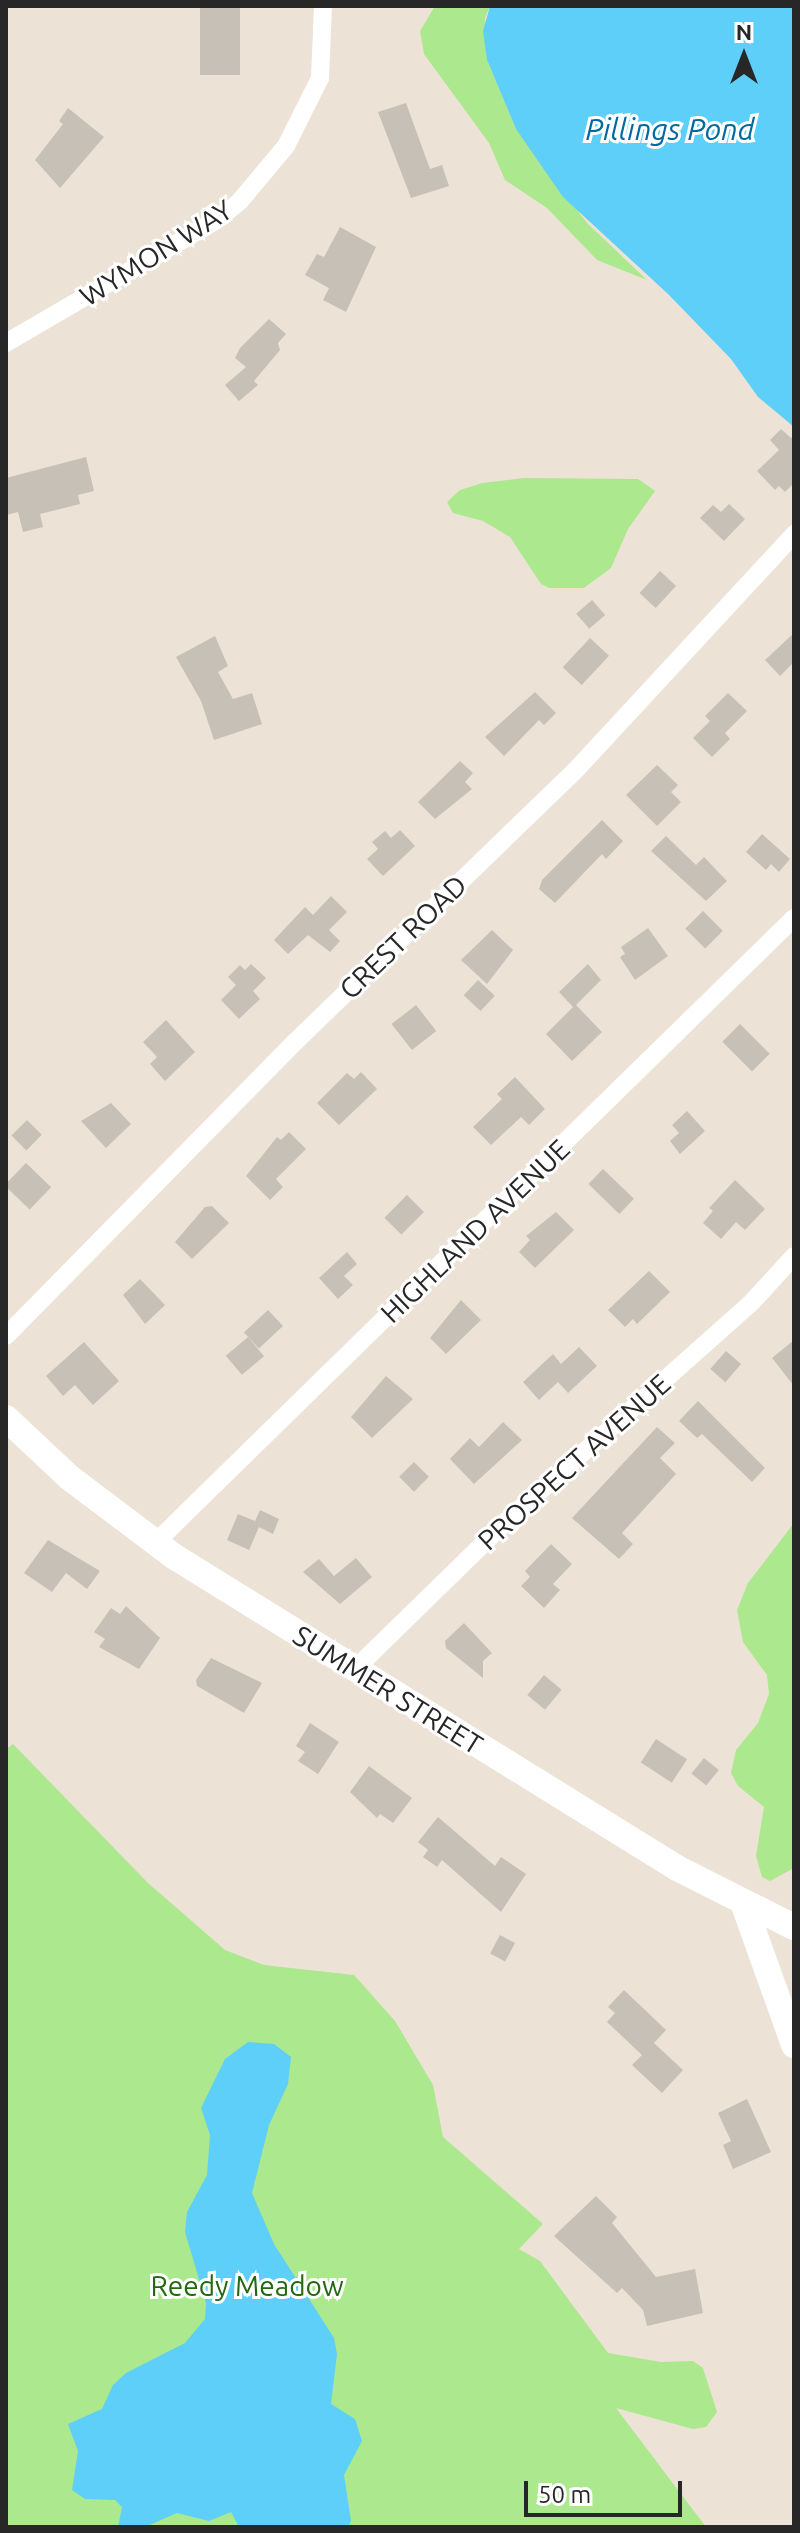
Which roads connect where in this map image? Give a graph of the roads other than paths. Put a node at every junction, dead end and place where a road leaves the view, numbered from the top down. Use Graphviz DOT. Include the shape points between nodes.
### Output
graph roads {
  1 [pos="323,6"];
  2 [pos="6,343"];
  3 [pos="794,534"];
  4 [pos="794,918"];
  5 [pos="794,1256"];
  6 [pos="6,1336"];
  7 [pos="6,1418"];
  8 [pos="155,1543"];
  9 [pos="355,1669"];
  10 [pos="744,1905"];
  11 [pos="794,1927"];
  12 [pos="794,2045"];
  1 -- 2 [label="street, WYMON WAY" via="320,78 299,126 247,193 218,219"];
  3 -- 6 [label="street, CREST ROAD" via="573,773 295,1042"];
  4 -- 8 [label="street, HIGHLAND AVENUE"];
  5 -- 9 [label="street, PROSPECT AVENUE" via="752,1302 513,1515"];
  7 -- 8 [label="main road, SUMMER STREET" via="70,1478"];
  8 -- 9 [label="main road, SUMMER STREET"];
  9 -- 10 [label="main road, SUMMER STREET"];
  10 -- 11 [label="main road, SUMMER STREET"];
  10 -- 12 [label="main road"];
}
